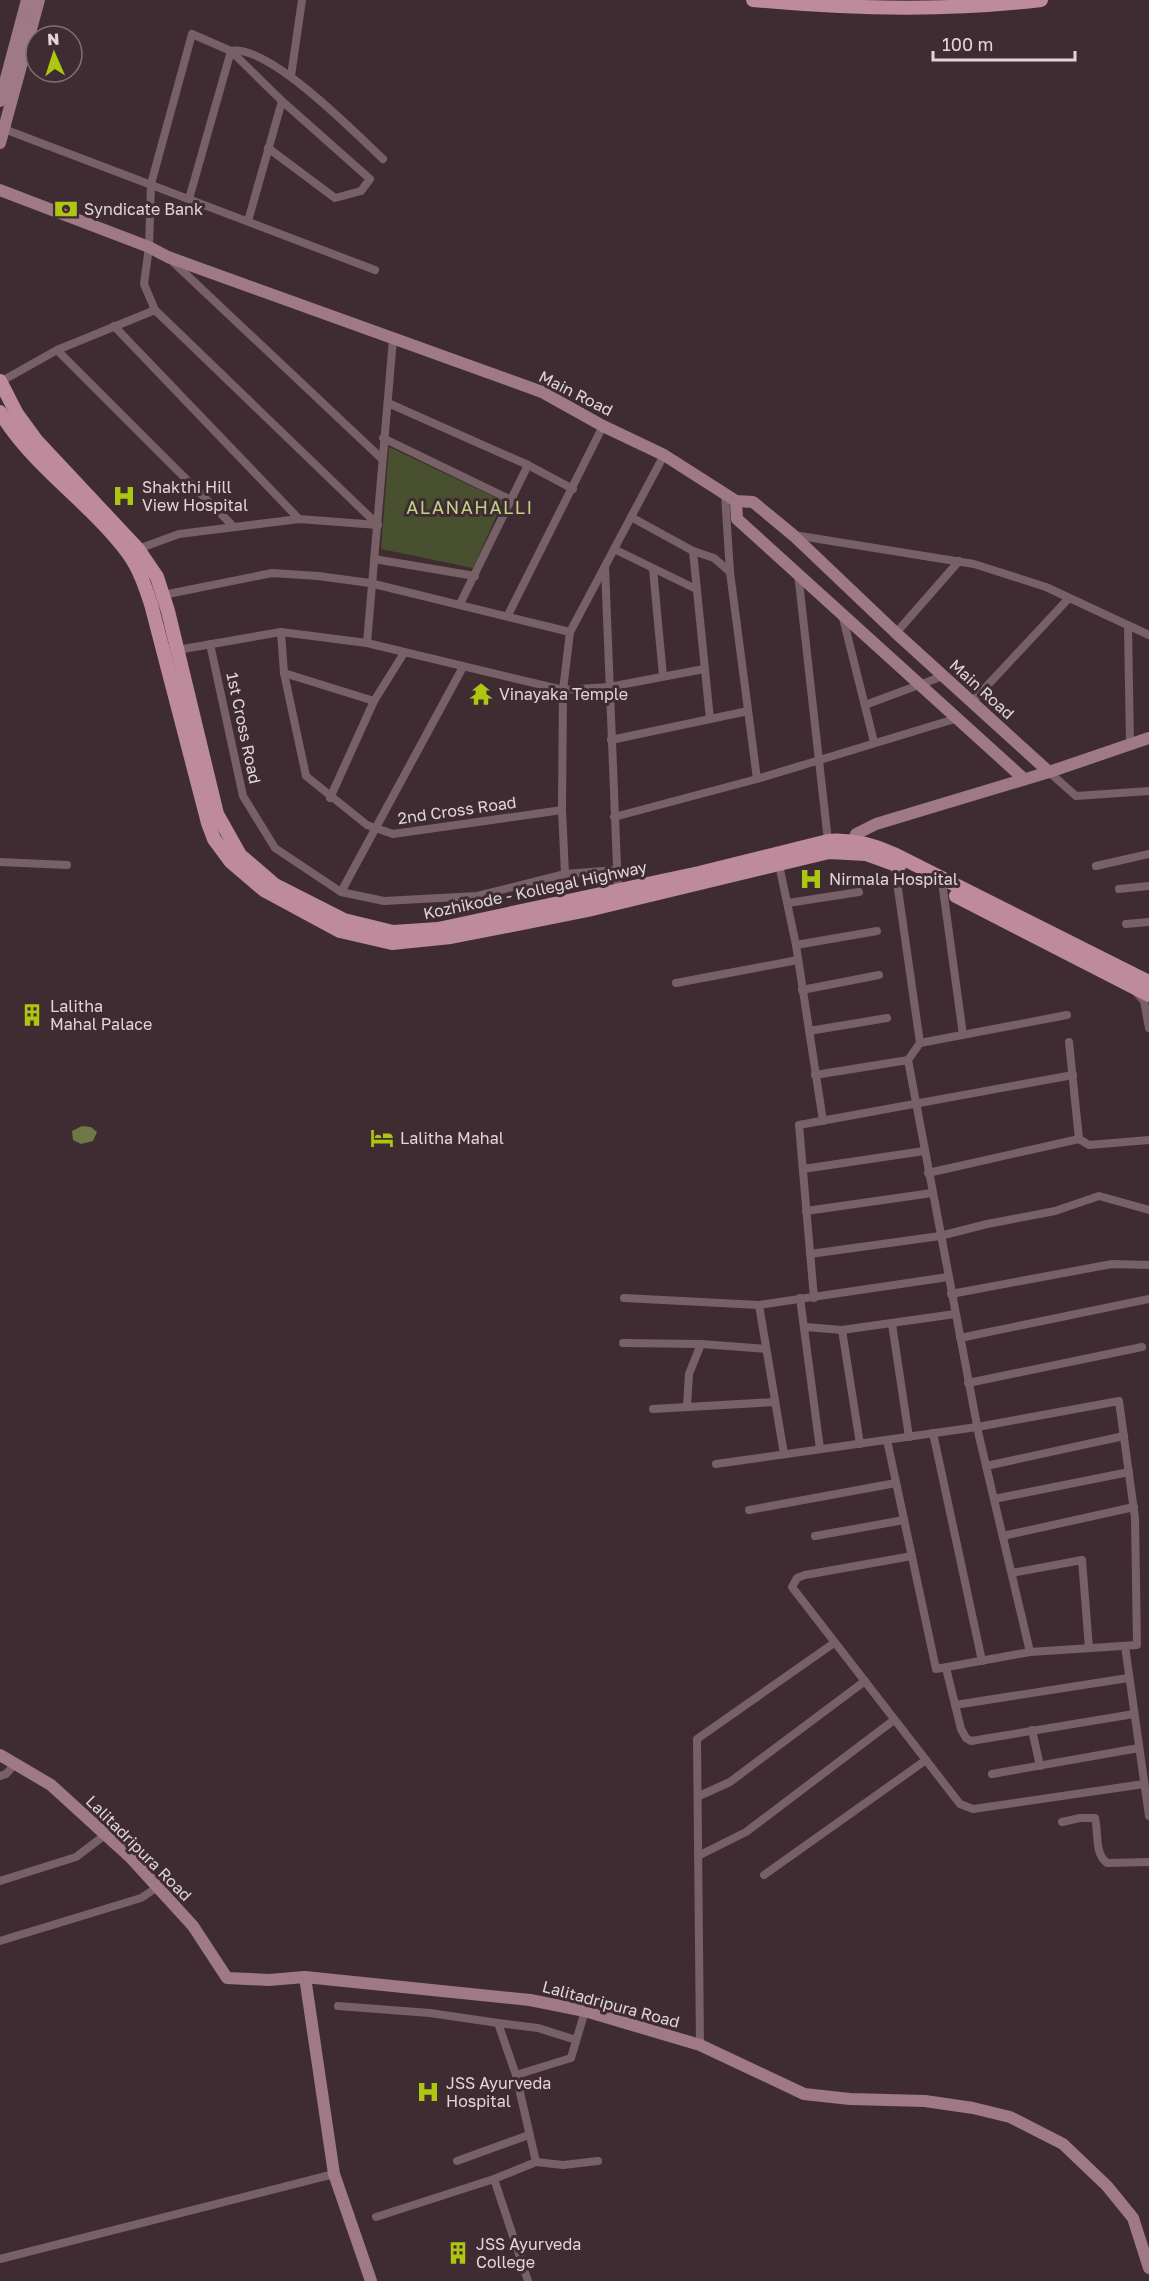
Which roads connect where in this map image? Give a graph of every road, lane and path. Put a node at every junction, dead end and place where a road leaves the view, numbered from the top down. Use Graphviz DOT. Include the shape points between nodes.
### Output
graph roads {
  1 [pos="27,0"];
  2 [pos="39,0"];
  3 [pos="302,0"];
  4 [pos="753,0"];
  5 [pos="1041,0"];
  6 [pos="848,4"];
  7 [pos="231,51"];
  8 [pos="291,76"];
  9 [pos="0,101"];
  10 [pos="282,101"];
  11 [pos="4,129"];
  12 [pos="0,143"];
  13 [pos="268,148"];
  14 [pos="383,159"];
  15 [pos="151,184"];
  16 [pos="0,190"];
  17 [pos="189,199"];
  18 [pos="248,221"];
  19 [pos="149,247"];
  20 [pos="168,258"];
  21 [pos="375,270"];
  22 [pos="154,310"];
  23 [pos="114,326"];
  24 [pos="393,339"];
  25 [pos="57,350"];
  26 [pos="0,381"];
  27 [pos="388,403"];
  28 [pos="0,412"];
  29 [pos="603,426"];
  30 [pos="383,438"];
  31 [pos="664,455"];
  32 [pos="381,458"];
  33 [pos="528,465"];
  34 [pos="573,489"];
  35 [pos="730,498"];
  36 [pos="511,500"];
  37 [pos="631,517"];
  38 [pos="299,519"];
  39 [pos="108,524"];
  40 [pos="378,525"];
  41 [pos="234,527"];
  42 [pos="793,535"];
  43 [pos="138,549"];
  44 [pos="614,549"];
  45 [pos="693,551"];
  46 [pos="374,559"];
  47 [pos="959,561"];
  48 [pos="605,567"];
  49 [pos="653,569"];
  50 [pos="730,572"];
  51 [pos="798,573"];
  52 [pos="475,576"];
  53 [pos="370,583"];
  54 [pos="696,589"];
  55 [pos="163,595"];
  56 [pos="1069,598"];
  57 [pos="460,604"];
  58 [pos="841,612"];
  59 [pos="508,615"];
  60 [pos="1128,626"];
  61 [pos="281,632"];
  62 [pos="570,633"];
  63 [pos="896,633"];
  64 [pos="1149,635"];
  65 [pos="367,643"];
  66 [pos="210,644"];
  67 [pos="177,650"];
  68 [pos="404,653"];
  69 [pos="463,667"];
  70 [pos="704,669"];
  71 [pos="284,673"];
  72 [pos="663,676"];
  73 [pos="943,676"];
  74 [pos="922,685"];
  75 [pos="609,687"];
  76 [pos="563,690"];
  77 [pos="374,701"];
  78 [pos="972,702"];
  79 [pos="865,705"];
  80 [pos="748,711"];
  81 [pos="958,718"];
  82 [pos="710,719"];
  83 [pos="1149,738"];
  84 [pos="611,740"];
  85 [pos="874,742"];
  86 [pos="1130,745"];
  87 [pos="818,760"];
  88 [pos="1049,772"];
  89 [pos="757,779"];
  90 [pos="1024,779"];
  91 [pos="1149,791"];
  92 [pos="330,798"];
  93 [pos="562,810"];
  94 [pos="614,817"];
  95 [pos="377,829"];
  96 [pos="828,841"];
  97 [pos="853,847"];
  98 [pos="1149,854"];
  99 [pos="777,859"];
  100 [pos="894,859"];
  101 [pos="0,862"];
  102 [pos="67,865"];
  103 [pos="1096,866"];
  104 [pos="616,870"];
  105 [pos="566,874"];
  106 [pos="1149,886"];
  107 [pos="943,889"];
  108 [pos="1119,889"];
  109 [pos="618,891"];
  110 [pos="341,892"];
  111 [pos="859,892"];
  112 [pos="788,903"];
  113 [pos="1149,922"];
  114 [pos="1126,924"];
  115 [pos="877,931"];
  116 [pos="796,945"];
  117 [pos="798,960"];
  118 [pos="879,975"];
  119 [pos="1145,983"];
  120 [pos="676,984"];
  121 [pos="802,990"];
  122 [pos="1067,1015"];
  123 [pos="887,1018"];
  124 [pos="1149,1028"];
  125 [pos="809,1031"];
  126 [pos="963,1035"];
  127 [pos="1070,1042"];
  128 [pos="920,1043"];
  129 [pos="908,1060"];
  130 [pos="815,1075"];
  131 [pos="1073,1075"];
  132 [pos="915,1104"];
  133 [pos="823,1121"];
  134 [pos="1079,1139"];
  135 [pos="1149,1140"];
  136 [pos="924,1151"];
  137 [pos="803,1169"];
  138 [pos="928,1173"];
  139 [pos="932,1193"];
  140 [pos="1149,1210"];
  141 [pos="806,1211"];
  142 [pos="940,1236"];
  143 [pos="810,1254"];
  144 [pos="1149,1264"];
  145 [pos="948,1277"];
  146 [pos="951,1294"];
  147 [pos="624,1298"];
  148 [pos="800,1298"];
  149 [pos="814,1298"];
  150 [pos="1149,1299"];
  151 [pos="759,1305"];
  152 [pos="955,1314"];
  153 [pos="892,1324"];
  154 [pos="805,1327"];
  155 [pos="842,1330"];
  156 [pos="960,1338"];
  157 [pos="623,1343"];
  158 [pos="701,1344"];
  159 [pos="1142,1347"];
  160 [pos="766,1349"];
  161 [pos="968,1383"];
  162 [pos="775,1402"];
  163 [pos="687,1406"];
  164 [pos="653,1409"];
  165 [pos="977,1427"];
  166 [pos="933,1433"];
  167 [pos="1124,1436"];
  168 [pos="909,1437"];
  169 [pos="887,1440"];
  170 [pos="860,1444"];
  171 [pos="820,1449"];
  172 [pos="784,1454"];
  173 [pos="716,1464"];
  174 [pos="986,1466"];
  175 [pos="1129,1473"];
  176 [pos="896,1483"];
  177 [pos="994,1499"];
  178 [pos="1134,1507"];
  179 [pos="749,1510"];
  180 [pos="904,1520"];
  181 [pos="815,1536"];
  182 [pos="1002,1536"];
  183 [pos="912,1556"];
  184 [pos="1012,1573"];
  185 [pos="834,1643"];
  186 [pos="1125,1646"];
  187 [pos="1089,1648"];
  188 [pos="1030,1652"];
  189 [pos="982,1661"];
  190 [pos="946,1668"];
  191 [pos="1128,1678"];
  192 [pos="865,1681"];
  193 [pos="955,1705"];
  194 [pos="1134,1713"];
  195 [pos="894,1720"];
  196 [pos="1032,1730"];
  197 [pos="1139,1748"];
  198 [pos="0,1755"];
  199 [pos="926,1760"];
  200 [pos="15,1764"];
  201 [pos="1040,1766"];
  202 [pos="992,1774"];
  203 [pos="0,1776"];
  204 [pos="1144,1784"];
  205 [pos="699,1796"];
  206 [pos="1149,1816"];
  207 [pos="1062,1822"];
  208 [pos="105,1835"];
  209 [pos="700,1855"];
  210 [pos="1149,1862"];
  211 [pos="764,1875"];
  212 [pos="0,1881"];
  213 [pos="159,1886"];
  214 [pos="0,1941"];
  215 [pos="305,1977"];
  216 [pos="338,2006"];
  217 [pos="585,2011"];
  218 [pos="498,2023"];
  219 [pos="576,2040"];
  220 [pos="700,2046"];
  221 [pos="516,2075"];
  222 [pos="529,2135"];
  223 [pos="457,2161"];
  224 [pos="598,2161"];
  225 [pos="536,2162"];
  226 [pos="334,2174"];
  227 [pos="494,2179"];
  228 [pos="376,2217"];
  229 [pos="0,2259"];
  230 [pos="1149,2268"];
  231 [pos="371,2281"];
  232 [pos="528,2281"];
  1 -- 9 [label="street"];
  2 -- 11 [label="street"];
  3 -- 8 [label="street"];
  4 -- 6 [label="main road"];
  5 -- 6 [label="main road" via="998,6"];
  7 -- 8 [label="street" via="249,52"];
  7 -- 10 [label="street"];
  7 -- 15 [label="street" via="192,34"];
  7 -- 17 [label="street"];
  8 -- 14 [label="street"];
  10 -- 13 [label="street"];
  10 -- 13 [label="street" via="370,179 361,191 335,198"];
  11 -- 12 [label="street"];
  11 -- 15 [label="street"];
  13 -- 18 [label="street"];
  15 -- 17 [label="street"];
  15 -- 19 [label="street"];
  16 -- 19 [label="street, Main Road"];
  17 -- 18 [label="street"];
  18 -- 21 [label="street"];
  19 -- 20 [label="street, Main Road"];
  19 -- 22 [label="street" via="144,284"];
  20 -- 24 [label="street, Main Road"];
  20 -- 32 [label="street"];
  22 -- 23 [label="street"];
  22 -- 40 [label="street"];
  23 -- 25 [label="street"];
  23 -- 38 [label="street"];
  24 -- 27 [label="street"];
  24 -- 29 [label="street, Main Road" via="542,392"];
  25 -- 26 [label="street"];
  25 -- 41 [label="street"];
  26 -- 39 [label="main road, Kozhikode - Kollegal Highway" via="36,440"];
  27 -- 30 [label="street"];
  27 -- 33 [label="street"];
  28 -- 39 [label="main road, Kozhikode - Kollegal Highway" via="18,439"];
  29 -- 31 [label="street, Main Road"];
  29 -- 34 [label="street"];
  30 -- 32 [label="street"];
  30 -- 36 [label="street"];
  31 -- 35 [label="street, Main Road"];
  31 -- 37 [label="street"];
  32 -- 40 [label="street"];
  33 -- 34 [label="street"];
  33 -- 36 [label="street"];
  34 -- 59 [label="street"];
  35 -- 42 [label="street, Main Road" via="753,502"];
  35 -- 50 [label="street"];
  35 -- 51 [label="street" via="738,519"];
  36 -- 52 [label="street"];
  37 -- 44 [label="street"];
  37 -- 45 [label="street"];
  38 -- 40 [label="street"];
  38 -- 41 [label="street"];
  39 -- 43 [label="main road, Kozhikode - Kollegal Highway"];
  39 -- 99 [label="main road, Kozhikode - Kollegal Highway" via="133,562 151,604 214,839 248,878 340,931 392,943 451,938 588,910"];
  40 -- 46 [label="street"];
  41 -- 43 [label="street" via="180,534"];
  42 -- 47 [label="street"];
  42 -- 63 [label="street, Main Road"];
  43 -- 55 [label="main road, Kozhikode - Kollegal Highway" via="157,577"];
  44 -- 48 [label="street"];
  44 -- 49 [label="street"];
  45 -- 50 [label="street" via="714,558"];
  45 -- 54 [label="street"];
  46 -- 52 [label="street"];
  46 -- 53 [label="street"];
  47 -- 56 [label="street" via="1046,587"];
  47 -- 63 [label="street"];
  48 -- 62 [label="street"];
  48 -- 75 [label="street"];
  49 -- 54 [label="street"];
  49 -- 72 [label="street"];
  50 -- 80 [label="street"];
  51 -- 58 [label="street"];
  51 -- 87 [label="street"];
  52 -- 57 [label="street"];
  53 -- 55 [label="street" via="273,573"];
  53 -- 57 [label="street"];
  53 -- 65 [label="street"];
  54 -- 70 [label="street"];
  55 -- 67 [label="main road, Kozhikode - Kollegal Highway"];
  56 -- 60 [label="street"];
  56 -- 78 [label="street"];
  57 -- 59 [label="street"];
  58 -- 74 [label="street"];
  58 -- 79 [label="street"];
  59 -- 62 [label="street"];
  60 -- 64 [label="street"];
  60 -- 86 [label="street"];
  61 -- 65 [label="street"];
  61 -- 66 [label="street"];
  61 -- 71 [label="street, 2nd Cross Road"];
  62 -- 76 [label="street"];
  63 -- 73 [label="street, Main Road"];
  65 -- 68 [label="street"];
  66 -- 67 [label="street"];
  66 -- 110 [label="street, 1st Cross Road" via="243,796 275,848"];
  67 -- 109 [label="main road, Kozhikode - Kollegal Highway" via="217,814 240,855 275,885 344,920 393,932 438,929"];
  68 -- 69 [label="street"];
  68 -- 77 [label="street"];
  69 -- 76 [label="street"];
  69 -- 95 [label="street"];
  70 -- 72 [label="street"];
  70 -- 82 [label="street"];
  71 -- 77 [label="street"];
  71 -- 92 [label="street, 2nd Cross Road" via="306,776"];
  72 -- 75 [label="street"];
  73 -- 74 [label="street"];
  73 -- 78 [label="street, Main Road"];
  74 -- 79 [label="street"];
  74 -- 81 [label="street"];
  75 -- 76 [label="street"];
  75 -- 84 [label="street"];
  76 -- 93 [label="street"];
  77 -- 92 [label="street"];
  78 -- 88 [label="street, Main Road"];
  79 -- 85 [label="street"];
  80 -- 82 [label="street"];
  80 -- 89 [label="street"];
  81 -- 85 [label="street"];
  81 -- 90 [label="street"];
  82 -- 84 [label="street"];
  83 -- 86 [label="street"];
  84 -- 94 [label="street"];
  85 -- 87 [label="street"];
  86 -- 88 [label="street"];
  87 -- 89 [label="street"];
  87 -- 96 [label="street"];
  88 -- 90 [label="street"];
  88 -- 91 [label="street" via="1076,796"];
  89 -- 94 [label="street"];
  90 -- 97 [label="street" via="876,824 856,834"];
  92 -- 95 [label="street, 2nd Cross Road"];
  93 -- 95 [label="street, 2nd Cross Road" via="393,834"];
  93 -- 105 [label="street"];
  94 -- 104 [label="street"];
  95 -- 110 [label="street"];
  96 -- 97 [label="main road, Kozhikode - Kollegal Highway"];
  96 -- 99 [label="main road, Kozhikode - Kollegal Highway"];
  97 -- 99 [label="main road, Kozhikode - Kollegal Highway"];
  97 -- 100 [label="main road, Kozhikode - Kollegal Highway"];
  98 -- 103 [label="street"];
  99 -- 109 [label="main road, Kozhikode - Kollegal Highway"];
  99 -- 112 [label="street"];
  100 -- 107 [label="main road, Kozhikode - Kollegal Highway"];
  100 -- 119 [label="main road, Kozhikode - Kollegal Highway"];
  100 -- 128 [label="street"];
  101 -- 102 [label="street"];
  104 -- 105 [label="street, 1st Cross Road"];
  104 -- 109 [label="street"];
  105 -- 110 [label="street, 1st Cross Road" via="477,896 384,901"];
  106 -- 108 [label="street"];
  107 -- 119 [label="main road, Kozhikode - Kollegal Highway"];
  107 -- 126 [label="street"];
  111 -- 112 [label="street"];
  112 -- 116 [label="street"];
  113 -- 114 [label="street"];
  115 -- 116 [label="street"];
  116 -- 117 [label="street"];
  117 -- 120 [label="street"];
  117 -- 121 [label="street"];
  118 -- 121 [label="street"];
  119 -- 124 [label="street" via="1134,993 1144,1001"];
  121 -- 125 [label="street"];
  122 -- 126 [label="street"];
  123 -- 125 [label="street"];
  125 -- 130 [label="street"];
  126 -- 128 [label="street"];
  127 -- 131 [label="street"];
  128 -- 129 [label="street"];
  129 -- 130 [label="street"];
  129 -- 132 [label="street"];
  130 -- 133 [label="street"];
  131 -- 132 [label="street"];
  131 -- 134 [label="street"];
  132 -- 133 [label="street"];
  132 -- 136 [label="street"];
  133 -- 137 [label="street" via="799,1125"];
  134 -- 135 [label="street" via="1089,1145"];
  134 -- 138 [label="street"];
  136 -- 137 [label="street"];
  136 -- 138 [label="street"];
  137 -- 141 [label="street"];
  138 -- 139 [label="street"];
  139 -- 141 [label="street"];
  139 -- 142 [label="street"];
  140 -- 142 [label="street" via="1100,1196 1055,1211"];
  141 -- 143 [label="street"];
  142 -- 143 [label="street"];
  142 -- 145 [label="street"];
  143 -- 149 [label="street"];
  144 -- 146 [label="street" via="1112,1264"];
  145 -- 146 [label="street"];
  145 -- 149 [label="street"];
  146 -- 152 [label="street"];
  147 -- 151 [label="street"];
  148 -- 149 [label="street"];
  148 -- 151 [label="street"];
  148 -- 154 [label="street"];
  150 -- 156 [label="street"];
  151 -- 160 [label="street"];
  152 -- 153 [label="street"];
  152 -- 156 [label="street"];
  153 -- 155 [label="street"];
  153 -- 168 [label="street"];
  154 -- 155 [label="street"];
  154 -- 171 [label="street"];
  155 -- 170 [label="street"];
  156 -- 161 [label="street"];
  157 -- 158 [label="street"];
  158 -- 160 [label="street"];
  158 -- 163 [label="street" via="689,1374"];
  159 -- 161 [label="street"];
  160 -- 162 [label="street"];
  161 -- 165 [label="street"];
  162 -- 163 [label="street"];
  162 -- 172 [label="street"];
  163 -- 164 [label="street"];
  165 -- 166 [label="street"];
  165 -- 167 [label="street" via="1119,1401"];
  165 -- 174 [label="street"];
  166 -- 168 [label="street"];
  166 -- 189 [label="street"];
  167 -- 174 [label="street"];
  167 -- 175 [label="street"];
  168 -- 169 [label="street"];
  169 -- 170 [label="street"];
  169 -- 176 [label="street"];
  170 -- 171 [label="street"];
  171 -- 172 [label="street"];
  172 -- 173 [label="street"];
  174 -- 177 [label="street"];
  175 -- 177 [label="street"];
  175 -- 178 [label="street"];
  176 -- 179 [label="street"];
  176 -- 180 [label="street"];
  177 -- 182 [label="street"];
  178 -- 182 [label="street"];
  178 -- 186 [label="street" via="1137,1646"];
  180 -- 181 [label="street"];
  180 -- 183 [label="street"];
  182 -- 184 [label="street"];
  183 -- 185 [label="street" via="798,1578 792,1587 795,1593"];
  183 -- 190 [label="street" via="936,1670"];
  184 -- 187 [label="street" via="1082,1560"];
  184 -- 188 [label="street"];
  185 -- 192 [label="street"];
  185 -- 205 [label="street" via="697,1739"];
  186 -- 187 [label="street"];
  186 -- 191 [label="street"];
  187 -- 188 [label="street"];
  188 -- 189 [label="street"];
  189 -- 190 [label="street"];
  190 -- 193 [label="street"];
  191 -- 193 [label="street"];
  191 -- 194 [label="street"];
  192 -- 195 [label="street"];
  192 -- 205 [label="street" via="730,1782"];
  193 -- 196 [label="street" via="961,1729 971,1741"];
  194 -- 196 [label="street"];
  194 -- 197 [label="street"];
  195 -- 199 [label="street"];
  195 -- 209 [label="street" via="746,1833"];
  196 -- 201 [label="street"];
  197 -- 201 [label="street"];
  197 -- 204 [label="street"];
  198 -- 200 [label="street, Lalitadripura Road"];
  199 -- 204 [label="street" via="960,1804 973,1809"];
  199 -- 211 [label="street"];
  200 -- 203 [label="street"];
  200 -- 208 [label="street, Lalitadripura Road" via="51,1785"];
  201 -- 202 [label="street"];
  204 -- 206 [label="street"];
  205 -- 209 [label="street"];
  207 -- 210 [label="street" via="1095,1818 1098,1850 1107,1863"];
  208 -- 212 [label="street" via="76,1857"];
  208 -- 213 [label="street, Lalitadripura Road"];
  209 -- 220 [label="street"];
  213 -- 214 [label="street" via="141,1898"];
  213 -- 215 [label="street, Lalitadripura Road" via="193,1926 227,1978"];
  215 -- 217 [label="street, Lalitadripura Road" via="464,1991"];
  215 -- 226 [label="street"];
  216 -- 218 [label="street"];
  217 -- 219 [label="street"];
  217 -- 220 [label="street, Lalitadripura Road"];
  218 -- 219 [label="street" via="538,2028"];
  218 -- 221 [label="street"];
  219 -- 221 [label="street" via="571,2058"];
  220 -- 230 [label="street, Lalitadripura Road" via="804,2094 926,2101 1010,2117 1064,2144 1107,2186 1133,2218"];
  221 -- 222 [label="street"];
  222 -- 223 [label="street"];
  222 -- 225 [label="street"];
  224 -- 225 [label="street" via="563,2165"];
  225 -- 227 [label="street"];
  226 -- 229 [label="street"];
  226 -- 231 [label="street"];
  227 -- 228 [label="street"];
  227 -- 232 [label="street"];
}
